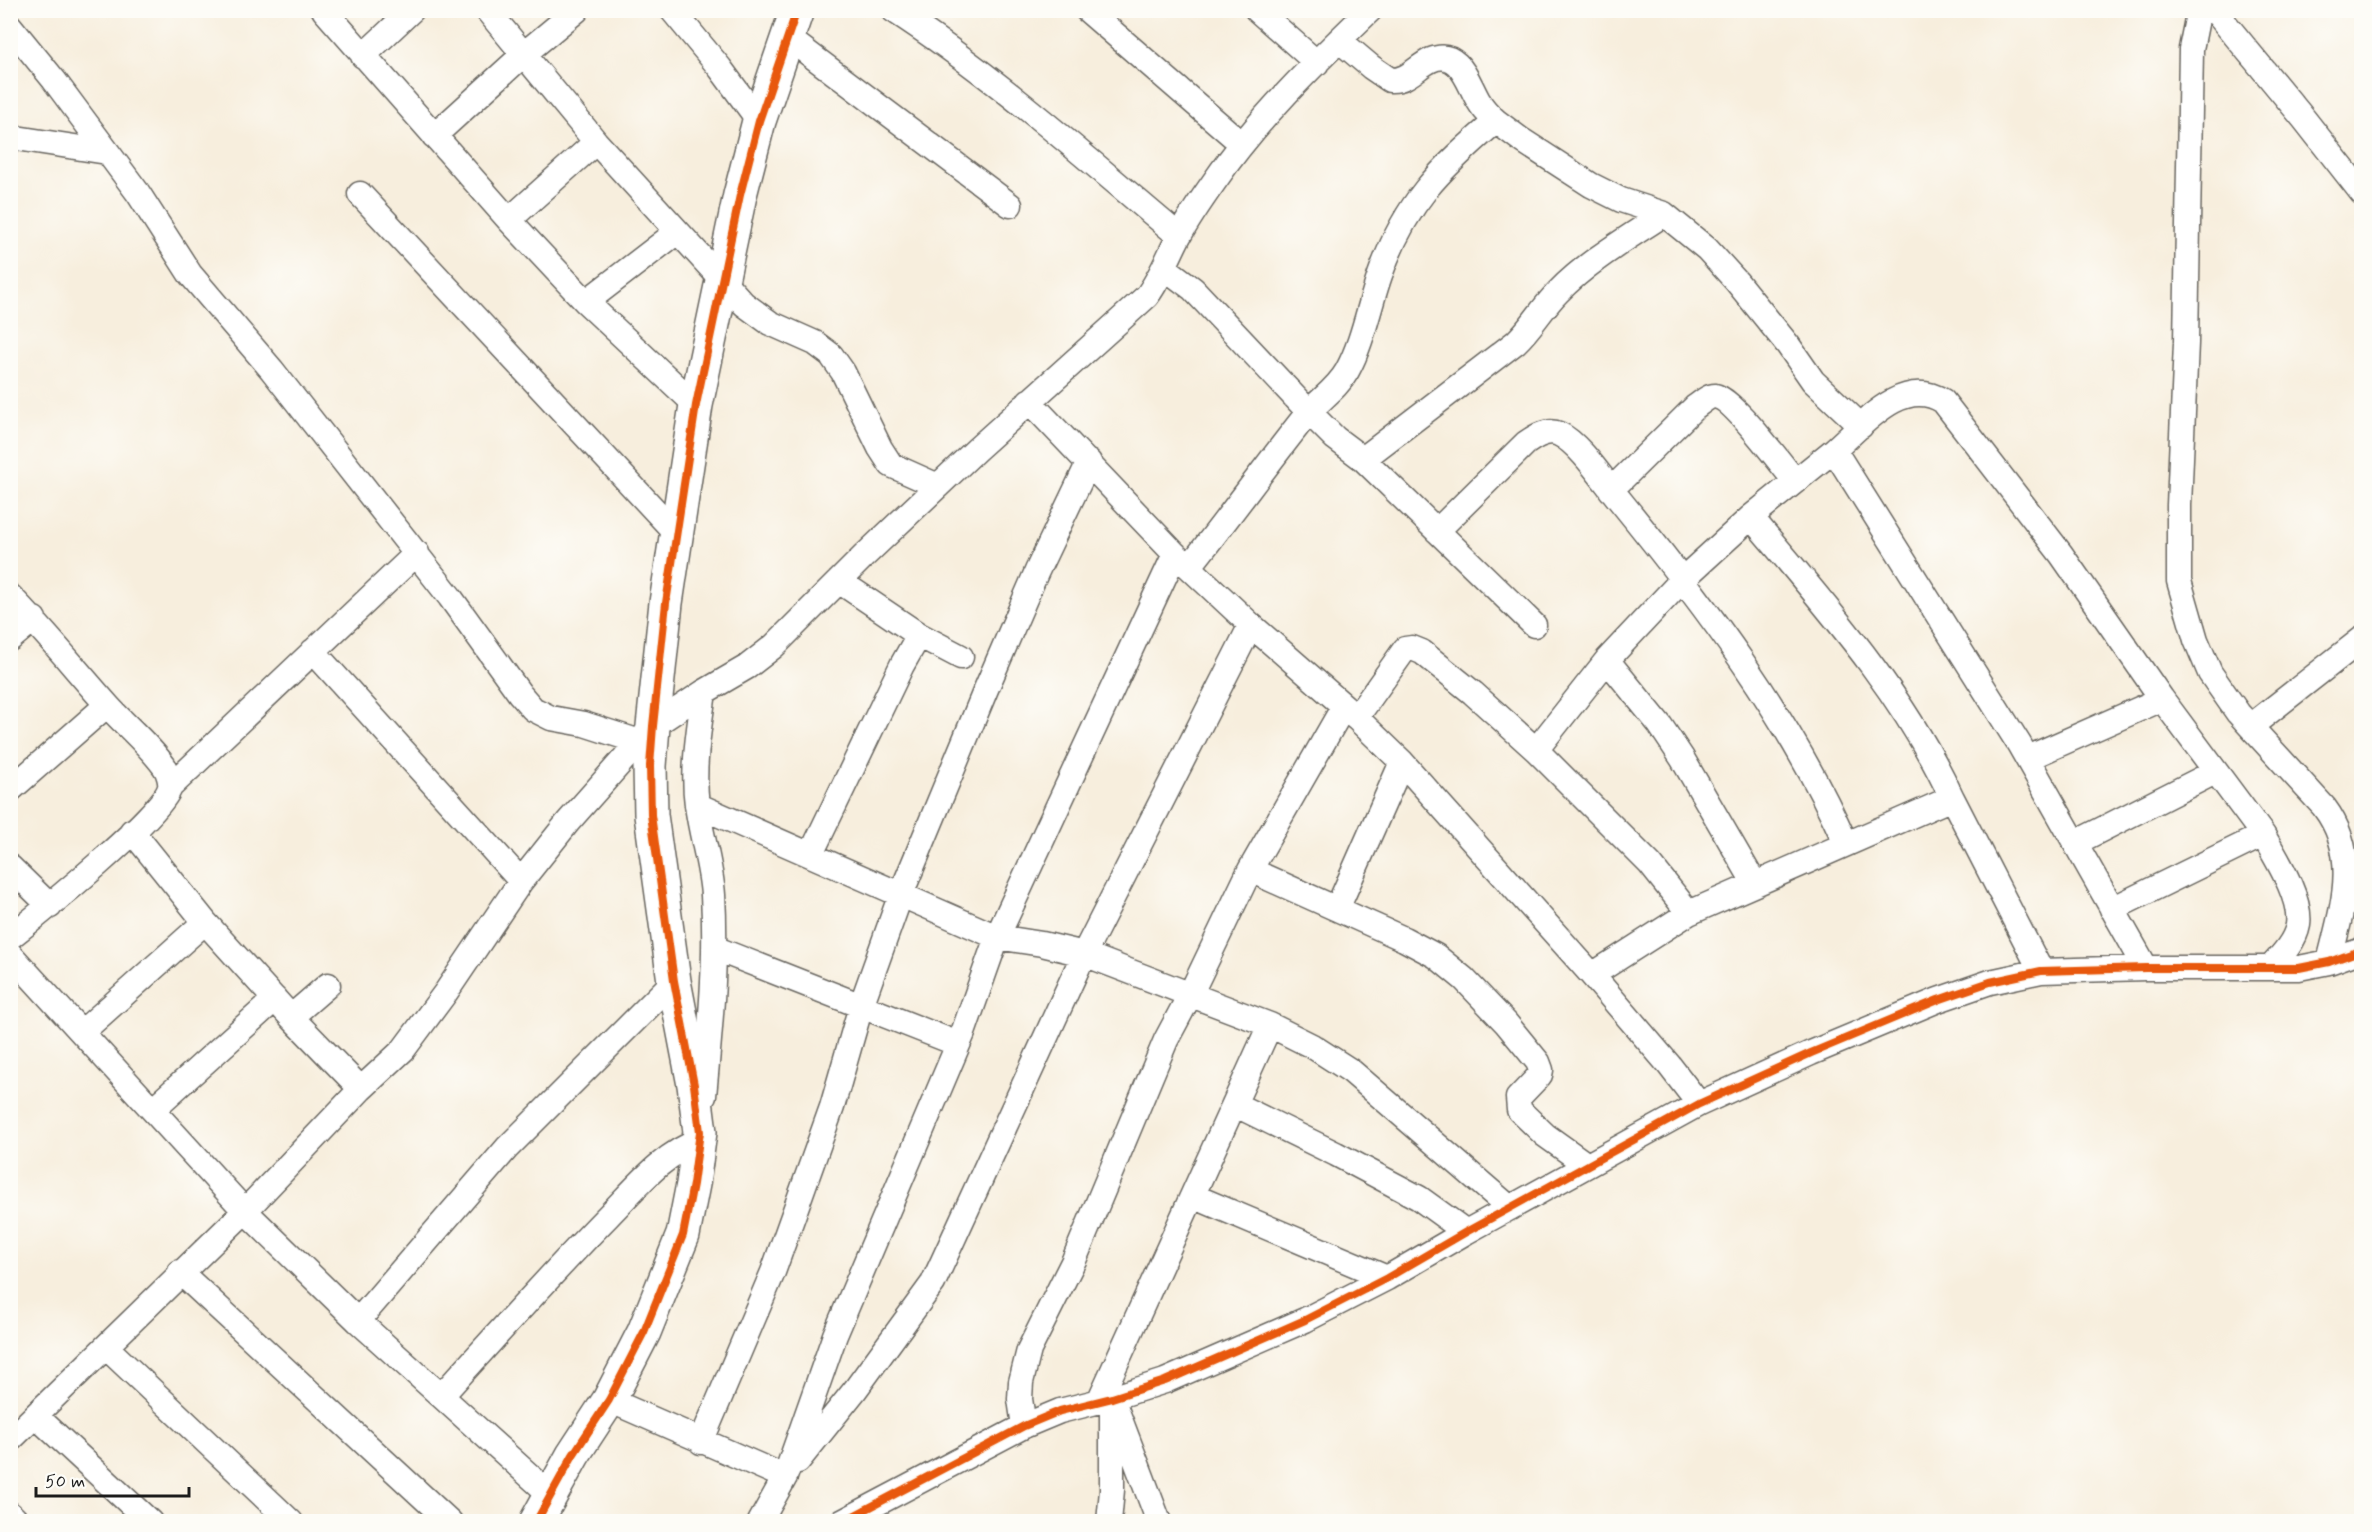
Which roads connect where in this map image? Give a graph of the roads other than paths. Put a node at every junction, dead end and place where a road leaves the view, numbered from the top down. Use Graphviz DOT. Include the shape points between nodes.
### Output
graph roads {
  1 [pos="324,10"];
  2 [pos="412,10"];
  3 [pos="487,10"];
  4 [pos="577,10"];
  5 [pos="672,10"];
  6 [pos="893,10"];
  7 [pos="1087,10"];
  8 [pos="1257,10"];
  9 [pos="1371,10"];
  10 [pos="2202,10"];
  11 [pos="2214,10"];
  12 [pos="793,24"];
  13 [pos="10,26"];
  14 [pos="1339,40"];
  15 [pos="524,54"];
  16 [pos="363,56"];
  17 [pos="1317,63"];
  18 [pos="759,121"];
  19 [pos="1496,121"];
  20 [pos="10,136"];
  21 [pos="435,136"];
  22 [pos="596,142"];
  23 [pos="1242,144"];
  24 [pos="107,152"];
  25 [pos="2361,193"];
  26 [pos="360,194"];
  27 [pos="1010,205"];
  28 [pos="1664,214"];
  29 [pos="509,220"];
  30 [pos="677,232"];
  31 [pos="1179,236"];
  32 [pos="1165,268"];
  33 [pos="722,280"];
  34 [pos="586,302"];
  35 [pos="1029,400"];
  36 [pos="696,405"];
  37 [pos="1309,412"];
  38 [pos="1862,426"];
  39 [pos="1834,450"];
  40 [pos="1363,459"];
  41 [pos="1089,462"];
  42 [pos="1795,481"];
  43 [pos="938,486"];
  44 [pos="1611,490"];
  45 [pos="1751,517"];
  46 [pos="1437,531"];
  47 [pos="676,533"];
  48 [pos="417,553"];
  49 [pos="1182,560"];
  50 [pos="1683,579"];
  51 [pos="839,581"];
  52 [pos="10,596"];
  53 [pos="34,619"];
  54 [pos="1251,625"];
  55 [pos="1534,625"];
  56 [pos="919,635"];
  57 [pos="10,639"];
  58 [pos="2361,639"];
  59 [pos="313,651"];
  60 [pos="961,657"];
  61 [pos="1607,660"];
  62 [pos="704,692"];
  63 [pos="2162,699"];
  64 [pos="107,705"];
  65 [pos="1350,712"];
  66 [pos="2251,726"];
  67 [pos="646,734"];
  68 [pos="1536,750"];
  69 [pos="2028,758"];
  70 [pos="1402,762"];
  71 [pos="2216,772"];
  72 [pos="170,787"];
  73 [pos="10,790"];
  74 [pos="1952,798"];
  75 [pos="697,805"];
  76 [pos="132,831"];
  77 [pos="2263,835"];
  78 [pos="2075,843"];
  79 [pos="1846,844"];
  80 [pos="811,854"];
  81 [pos="10,867"];
  82 [pos="1250,870"];
  83 [pos="521,881"];
  84 [pos="1755,884"];
  85 [pos="901,894"];
  86 [pos="50,906"];
  87 [pos="1337,909"];
  88 [pos="2112,909"];
  89 [pos="1689,914"];
  90 [pos="205,922"];
  91 [pos="10,937"];
  92 [pos="997,938"];
  93 [pos="714,948"];
  94 [pos="2361,950"];
  95 [pos="10,954"];
  96 [pos="1084,954"];
  97 [pos="2330,962"];
  98 [pos="2146,968"];
  99 [pos="2271,968"];
  100 [pos="2041,971"];
  101 [pos="1592,975"];
  102 [pos="674,981"];
  103 [pos="328,985"];
  104 [pos="1190,994"];
  105 [pos="861,1005"];
  106 [pos="283,1008"];
  107 [pos="1270,1025"];
  108 [pos="82,1032"];
  109 [pos="958,1044"];
  110 [pos="361,1089"];
  111 [pos="1234,1104"];
  112 [pos="1699,1104"];
  113 [pos="153,1109"];
  114 [pos="699,1137"];
  115 [pos="1587,1165"];
  116 [pos="1193,1196"];
  117 [pos="1510,1208"];
  118 [pos="245,1211"];
  119 [pos="1466,1232"];
  120 [pos="180,1272"];
  121 [pos="1387,1278"];
  122 [pos="358,1321"];
  123 [pos="106,1347"];
  124 [pos="442,1395"];
  125 [pos="609,1400"];
  126 [pos="1106,1400"];
  127 [pos="36,1416"];
  128 [pos="1024,1426"];
  129 [pos="10,1440"];
  130 [pos="701,1442"];
  131 [pos="785,1477"];
  132 [pos="544,1509"];
  133 [pos="10,1514"];
  134 [pos="18,1521"];
  135 [pos="150,1521"];
  136 [pos="291,1521"];
  137 [pos="450,1521"];
  138 [pos="760,1521"];
  139 [pos="842,1521"];
  140 [pos="1109,1521"];
  141 [pos="1159,1521"];
  1 -- 16 [label="street"];
  2 -- 16 [label="street"];
  3 -- 15 [label="street"];
  4 -- 15 [label="street"];
  5 -- 18 [label="street"];
  6 -- 31 [label="street" via="1054,130"];
  7 -- 23 [label="street"];
  8 -- 17 [label="street"];
  9 -- 14 [label="street"];
  10 -- 66 [label="street" via="2191,50 2179,581 2210,673"];
  11 -- 25 [label="street"];
  12 -- 18 [label="street"];
  12 -- 27 [label="street"];
  13 -- 24 [label="street"];
  14 -- 17 [label="street"];
  14 -- 19 [label="street" via="1390,80 1406,78 1432,60 1441,58 1455,63 1464,70 1486,113"];
  15 -- 21 [label="street"];
  15 -- 22 [label="street"];
  16 -- 21 [label="street"];
  17 -- 23 [label="street"];
  18 -- 33 [label="street"];
  19 -- 28 [label="street" via="1591,185"];
  19 -- 37 [label="street" via="1450,160 1415,203 1395,235 1347,372"];
  20 -- 24 [label="street"];
  21 -- 29 [label="street"];
  22 -- 29 [label="street"];
  22 -- 30 [label="street"];
  23 -- 31 [label="street"];
  24 -- 48 [label="street" via="190,274 272,370"];
  26 -- 47 [label="street"];
  28 -- 38 [label="street" via="1707,249 1774,327 1813,381"];
  28 -- 40 [label="street" via="1581,271 1516,342"];
  29 -- 34 [label="street"];
  30 -- 33 [label="street"];
  30 -- 34 [label="street"];
  31 -- 32 [label="street"];
  32 -- 35 [label="street" via="1137,306"];
  32 -- 37 [label="street" via="1200,295"];
  33 -- 36 [label="street"];
  33 -- 43 [label="street" via="757,315 831,355 891,465"];
  34 -- 36 [label="street"];
  35 -- 41 [label="street"];
  35 -- 43 [label="street"];
  36 -- 47 [label="street"];
  37 -- 40 [label="street"];
  37 -- 49 [label="street"];
  38 -- 39 [label="street"];
  38 -- 63 [label="street" via="1889,403 1908,394 1926,393 1942,400 2061,554"];
  39 -- 42 [label="street"];
  39 -- 69 [label="street"];
  40 -- 46 [label="street"];
  41 -- 49 [label="street"];
  41 -- 85 [label="street" via="1037,571"];
  42 -- 44 [label="street" via="1738,413 1717,396 1695,407"];
  42 -- 45 [label="street"];
  43 -- 51 [label="street"];
  44 -- 46 [label="street" via="1568,440 1549,432 1526,443"];
  44 -- 50 [label="street"];
  45 -- 50 [label="street"];
  45 -- 74 [label="street" via="1914,724"];
  46 -- 55 [label="street"];
  47 -- 67 [label="street"];
  48 -- 59 [label="street"];
  48 -- 67 [label="street" via="533,709 551,718"];
  49 -- 54 [label="street"];
  49 -- 92 [label="street"];
  50 -- 61 [label="street"];
  50 -- 79 [label="street" via="1758,685 1806,763"];
  51 -- 56 [label="street"];
  51 -- 62 [label="street" via="774,646"];
  52 -- 53 [label="street"];
  53 -- 57 [label="street"];
  53 -- 64 [label="street"];
  54 -- 65 [label="street"];
  54 -- 96 [label="street"];
  56 -- 60 [label="street"];
  56 -- 80 [label="street"];
  58 -- 66 [label="street"];
  59 -- 72 [label="street"];
  59 -- 83 [label="street"];
  61 -- 68 [label="street"];
  61 -- 84 [label="street" via="1682,758"];
  62 -- 67 [label="street"];
  62 -- 75 [label="street" via="697,742"];
  63 -- 69 [label="street"];
  63 -- 71 [label="street"];
  64 -- 72 [label="street" via="165,767"];
  64 -- 73 [label="street"];
  65 -- 68 [label="street" via="1405,649 1412,648 1452,675"];
  65 -- 70 [label="street"];
  65 -- 82 [label="street"];
  66 -- 97 [label="street" via="2324,807 2341,837 2346,881"];
  67 -- 83 [label="street"];
  67 -- 102 [label="street" via="651,815"];
  68 -- 89 [label="street" via="1650,864"];
  69 -- 78 [label="street"];
  70 -- 87 [label="street"];
  70 -- 101 [label="street"];
  71 -- 77 [label="street"];
  71 -- 78 [label="street"];
  72 -- 76 [label="street" via="163,802"];
  74 -- 79 [label="street"];
  74 -- 100 [label="street"];
  75 -- 80 [label="street"];
  75 -- 93 [label="street" via="713,895"];
  76 -- 86 [label="street"];
  76 -- 90 [label="street"];
  77 -- 88 [label="street"];
  77 -- 99 [label="street" via="2298,909 2298,926 2290,944"];
  78 -- 88 [label="street"];
  79 -- 84 [label="street"];
  80 -- 85 [label="street"];
  81 -- 86 [label="street"];
  82 -- 87 [label="street"];
  82 -- 104 [label="street"];
  83 -- 110 [label="street" via="403,1050"];
  84 -- 89 [label="street"];
  85 -- 92 [label="street"];
  85 -- 105 [label="street"];
  86 -- 91 [label="street"];
  87 -- 115 [label="street" via="1420,947 1464,979 1538,1062 1540,1075 1518,1098 1519,1110 1545,1135"];
  88 -- 98 [label="street"];
  89 -- 101 [label="street"];
  90 -- 106 [label="street"];
  90 -- 108 [label="street"];
  92 -- 96 [label="street"];
  92 -- 109 [label="street"];
  93 -- 105 [label="street"];
  93 -- 114 [label="street"];
  94 -- 97 [label="street"];
  95 -- 108 [label="street"];
  96 -- 104 [label="street"];
  96 -- 131 [label="street" via="933,1283"];
  97 -- 99 [label="street"];
  98 -- 99 [label="street"];
  98 -- 100 [label="street"];
  100 -- 112 [label="street" via="1990,982 1938,1000"];
  101 -- 112 [label="street"];
  102 -- 114 [label="street" via="694,1085"];
  102 -- 122 [label="street" via="507,1148"];
  103 -- 106 [label="street"];
  104 -- 107 [label="street"];
  104 -- 128 [label="street" via="1166,1040 1074,1260 1029,1350 1021,1382"];
  105 -- 109 [label="street"];
  105 -- 130 [label="street" via="832,1107 773,1272"];
  106 -- 110 [label="street"];
  106 -- 113 [label="street"];
  107 -- 111 [label="street"];
  107 -- 117 [label="street" via="1352,1071"];
  108 -- 113 [label="street"];
  109 -- 131 [label="street" via="835,1335"];
  110 -- 118 [label="street"];
  111 -- 116 [label="street"];
  111 -- 119 [label="street" via="1419,1198"];
  112 -- 115 [label="street"];
  113 -- 118 [label="street"];
  114 -- 124 [label="street" via="663,1160 577,1247"];
  114 -- 125 [label="street" via="683,1235 644,1332"];
  115 -- 117 [label="street"];
  116 -- 121 [label="street"];
  116 -- 126 [label="street"];
  117 -- 119 [label="street"];
  118 -- 120 [label="street"];
  118 -- 122 [label="street"];
  119 -- 121 [label="street"];
  120 -- 123 [label="street"];
  120 -- 137 [label="street"];
  121 -- 126 [label="street" via="1237,1352"];
  122 -- 124 [label="street"];
  123 -- 127 [label="street"];
  123 -- 136 [label="street"];
  124 -- 132 [label="street"];
  125 -- 130 [label="street"];
  125 -- 132 [label="street"];
  126 -- 128 [label="street" via="1060,1411"];
  126 -- 140 [label="street" via="1112,1490"];
  126 -- 141 [label="street"];
  127 -- 129 [label="street"];
  127 -- 135 [label="street"];
  128 -- 139 [label="street"];
  130 -- 131 [label="street"];
  131 -- 138 [label="street"];
  133 -- 134 [label="street"];
}
